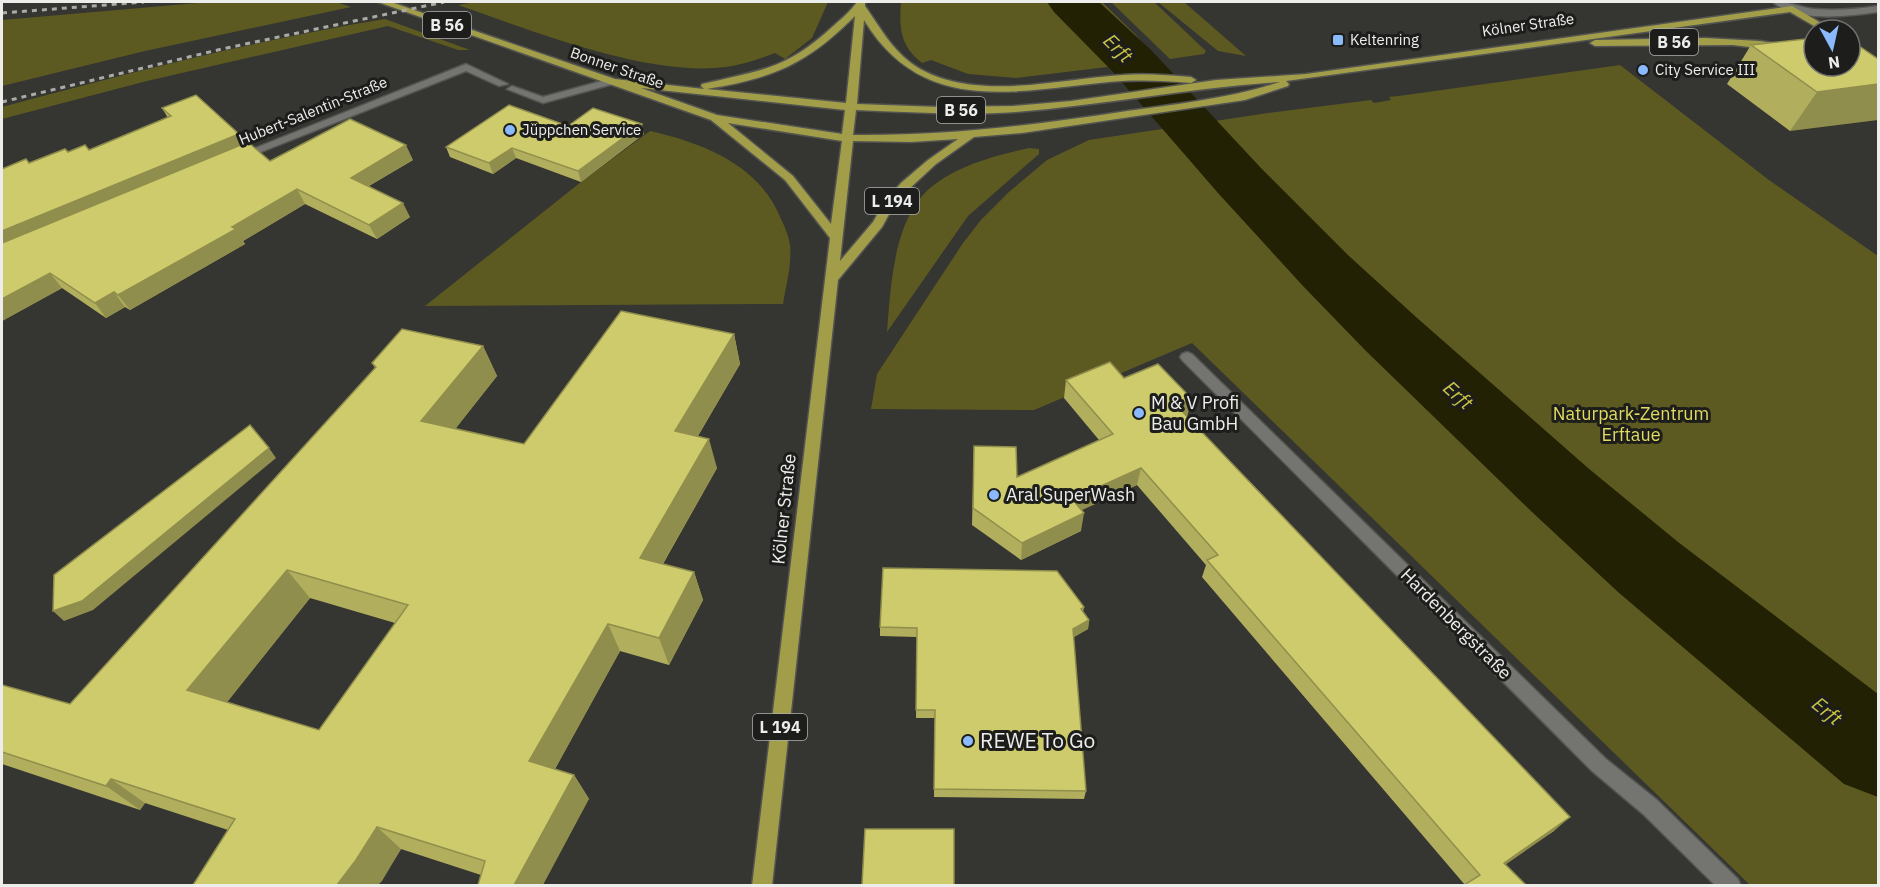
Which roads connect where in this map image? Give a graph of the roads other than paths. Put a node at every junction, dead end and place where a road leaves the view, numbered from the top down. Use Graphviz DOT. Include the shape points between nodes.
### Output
graph roads {
  1 [pos="383,2"];
  2 [pos="1778,2"];
  3 [pos="1811,2"];
  4 [pos="860,3"];
  5 [pos="1792,9"];
  6 [pos="1878,9"];
  7 [pos="1807,18"];
  8 [pos="1532,44"];
  9 [pos="1802,50"];
  10 [pos="1306,77"];
  11 [pos="609,82"];
  12 [pos="1216,83"];
  13 [pos="680,89"];
  14 [pos="851,107"];
  15 [pos="715,118"];
  16 [pos="969,136"];
  17 [pos="847,138"];
  18 [pos="225,163"];
  19 [pos="836,238"];
  20 [pos="831,280"];
  21 [pos="1187,357"];
  22 [pos="762,885"];
  23 [pos="1731,885"];
  1 -- 11 [label="main road, Bonner Straße / B 56"];
  2 -- 5 [label="street"];
  3 -- 5 [label="street, Kölner Straße"];
  4 -- 12 [label="main road, B 56" via="885,44 922,73 945,81 1005,90 1122,78 1163,77"];
  4 -- 13 [label="main road" via="820,45 785,67 744,81"];
  4 -- 14 [label="main road, L 194"];
  5 -- 6 [label="street, Kölner Straße"];
  5 -- 7 [label="main road"];
  5 -- 8 [label="main road, Kölner Straße / B 56"];
  8 -- 9 [label="main road, B 56" via="1734,41"];
  8 -- 10 [label="main road, Kölner Straße / B 56"];
  10 -- 12 [label="main road, Kölner Straße / B 56"];
  10 -- 16 [label="main road, Kölner Straße / B 56" via="1245,97"];
  11 -- 13 [label="main road, Kölner Straße / B 56"];
  11 -- 15 [label="main road, Bonner Straße / B 56"];
  11 -- 18 [label="street, Hubert-Salentin-Straße" via="543,100 466,67"];
  12 -- 14 [label="main road, Kölner Straße / B 56" via="1013,109"];
  13 -- 14 [label="main road, Kölner Straße / B 56"];
  14 -- 17 [label="main road, Kölner Straße / L 194"];
  15 -- 17 [label="main road, Bonner Straße / B 56"];
  15 -- 19 [label="main road, B 56" via="789,178"];
  16 -- 17 [label="main road, Kölner Straße / B 56"];
  16 -- 20 [label="main road, L 194" via="905,186"];
  17 -- 19 [label="main road, Kölner Straße / L 194"];
  19 -- 20 [label="main road, Kölner Straße / L 194"];
  20 -- 22 [label="main road, Kölner Straße / L 194"];
  21 -- 23 [label="street, Hardenbergstraße" via="1599,765 1650,807"];
}
